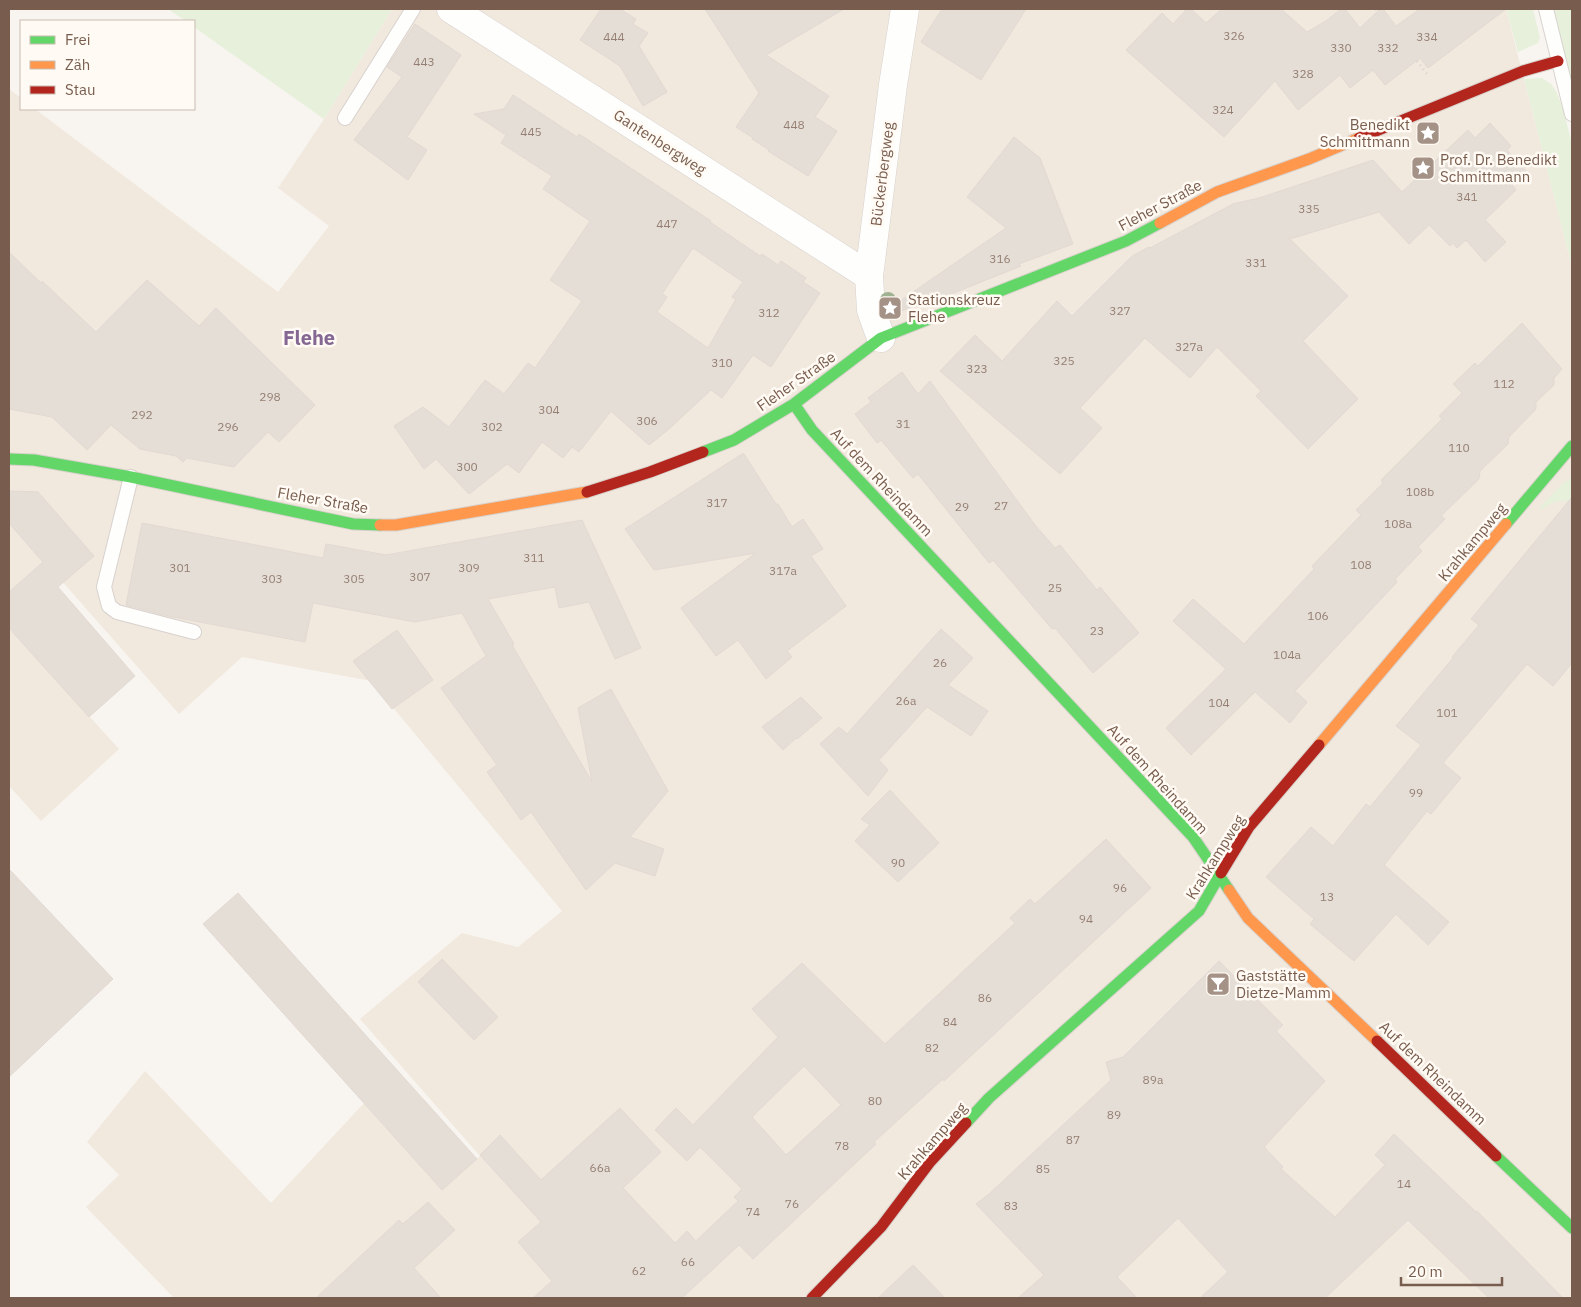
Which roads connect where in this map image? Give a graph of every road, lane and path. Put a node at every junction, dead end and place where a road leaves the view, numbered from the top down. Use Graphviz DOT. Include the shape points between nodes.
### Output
graph roads {
  1 [pos="413,9"];
  2 [pos="451,9"];
  3 [pos="905,9"];
  4 [pos="1546,9"];
  5 [pos="1558,61"];
  6 [pos="1572,114"];
  7 [pos="345,118"];
  8 [pos="869,276"];
  9 [pos="881,338"];
  10 [pos="794,404"];
  11 [pos="1572,446"];
  12 [pos="9,459"];
  13 [pos="131,477"];
  14 [pos="194,632"];
  15 [pos="1220,877"];
  16 [pos="1572,1228"];
  17 [pos="812,1298"];
  1 -- 7 [label="lane"];
  2 -- 8 [label="street, Gantenbergweg"];
  3 -- 8 [label="street, Bückerbergweg"];
  4 -- 5 [label="lane"];
  5 -- 6 [label="lane"];
  5 -- 9 [label="street, Fleher Straße" via="1523,71 1309,159 1217,192 1126,241"];
  8 -- 9 [label="street, Bückerbergweg" via="871,310"];
  9 -- 10 [label="street, Fleher Straße"];
  10 -- 13 [label="street, Fleher Straße" via="734,440 591,490 396,525 354,524"];
  10 -- 15 [label="street, Auf dem Rheindamm" via="812,430 1193,837"];
  11 -- 15 [label="street, Krahkampweg" via="1249,827"];
  12 -- 13 [label="street, Fleher Straße" via="34,460"];
  13 -- 14 [label="lane" via="104,587 108,606 117,612"];
  15 -- 16 [label="street, Auf dem Rheindamm" via="1248,918"];
  15 -- 17 [label="street, Krahkampweg" via="1199,911 989,1098 930,1162 881,1227"];
}
